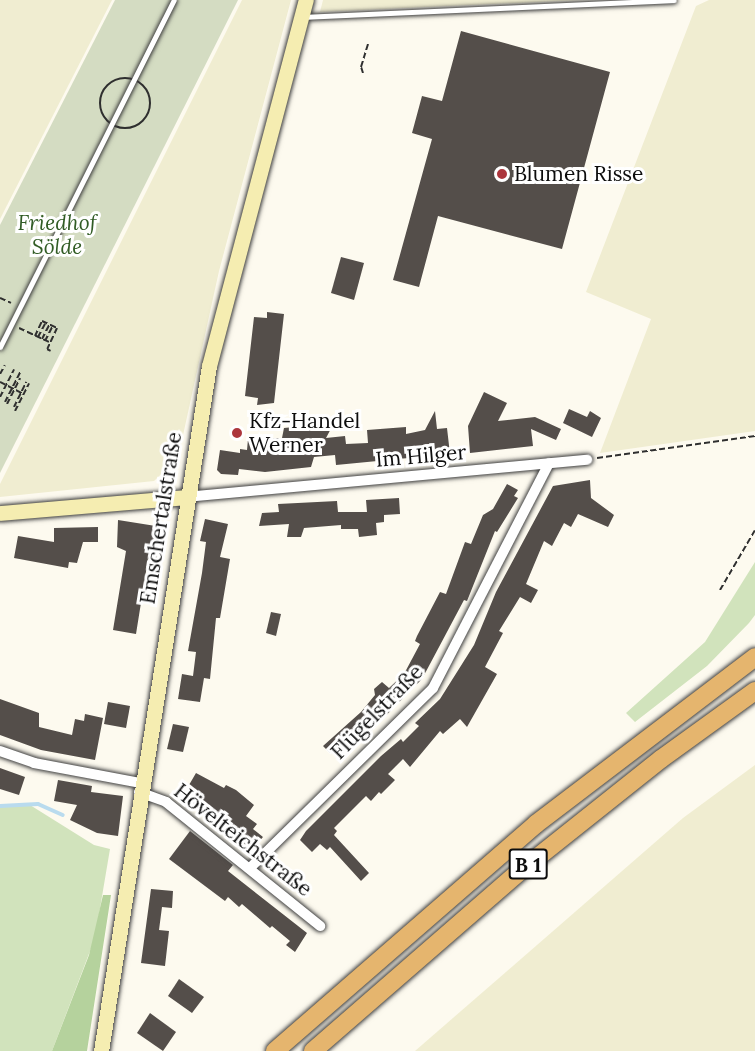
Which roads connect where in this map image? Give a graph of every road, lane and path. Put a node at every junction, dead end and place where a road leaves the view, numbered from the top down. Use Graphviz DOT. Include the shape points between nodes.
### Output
graph roads {
  1 [pos="174,0"];
  2 [pos="306,0"];
  3 [pos="674,0"];
  4 [pos="302,17"];
  5 [pos="368,44"];
  6 [pos="363,73"];
  7 [pos="0,298"];
  8 [pos="20,308"];
  9 [pos="12,324"];
  10 [pos="49,324"];
  11 [pos="40,338"];
  12 [pos="50,342"];
  13 [pos="0,347"];
  14 [pos="51,351"];
  15 [pos="5,364"];
  16 [pos="14,369"];
  17 [pos="20,372"];
  18 [pos="0,374"];
  19 [pos="20,378"];
  20 [pos="0,382"];
  21 [pos="28,383"];
  22 [pos="6,385"];
  23 [pos="13,389"];
  24 [pos="22,394"];
  25 [pos="0,397"];
  26 [pos="6,403"];
  27 [pos="14,407"];
  28 [pos="15,411"];
  29 [pos="755,436"];
  30 [pos="587,460"];
  31 [pos="549,463"];
  32 [pos="185,497"];
  33 [pos="0,513"];
  34 [pos="755,530"];
  35 [pos="720,590"];
  36 [pos="755,657"];
  37 [pos="755,691"];
  38 [pos="0,751"];
  39 [pos="140,788"];
  40 [pos="251,867"];
  41 [pos="320,926"];
  42 [pos="101,1051"];
  43 [pos="275,1051"];
  44 [pos="313,1051"];
  1 -- 8 [label="lane"];
  2 -- 4 [label="main road, Emschertalstraße"];
  3 -- 4 [label="lane"];
  4 -- 32 [label="main road, Emschertalstraße" via="211,356"];
  5 -- 6 [label="path"];
  7 -- 8 [label="path"];
  8 -- 9 [label="lane"];
  9 -- 11 [label="path"];
  9 -- 13 [label="lane"];
  10 -- 11 [label="path"];
  10 -- 11 [label="path" via="42,321"];
  10 -- 12 [label="path" via="57,328"];
  11 -- 12 [label="path"];
  12 -- 14 [label="path" via="46,348"];
  15 -- 18 [label="path"];
  16 -- 22 [label="path"];
  17 -- 23 [label="path"];
  19 -- 23 [label="path"];
  20 -- 22 [label="path"];
  21 -- 24 [label="path"];
  22 -- 23 [label="path"];
  22 -- 25 [label="path"];
  23 -- 24 [label="path"];
  23 -- 26 [label="path"];
  24 -- 27 [label="path"];
  24 -- 28 [label="path"];
  29 -- 30 [label="path"];
  30 -- 31 [label="street, Im Hilger"];
  31 -- 32 [label="street, Im Hilger"];
  31 -- 40 [label="street, Flügelstraße" via="433,688"];
  32 -- 33 [label="main road"];
  32 -- 39 [label="main road, Emschertalstraße"];
  34 -- 35 [label="path"];
  36 -- 43 [label="highway, B 1" via="536,824"];
  37 -- 44 [label="highway, B 1" via="661,759 519,872"];
  38 -- 39 [label="street, Hövelteichstraße"];
  39 -- 40 [label="street, Hövelteichstraße" via="166,802"];
  39 -- 42 [label="main road, Emschertalstraße"];
  40 -- 41 [label="street, Hövelteichstraße"];
}
